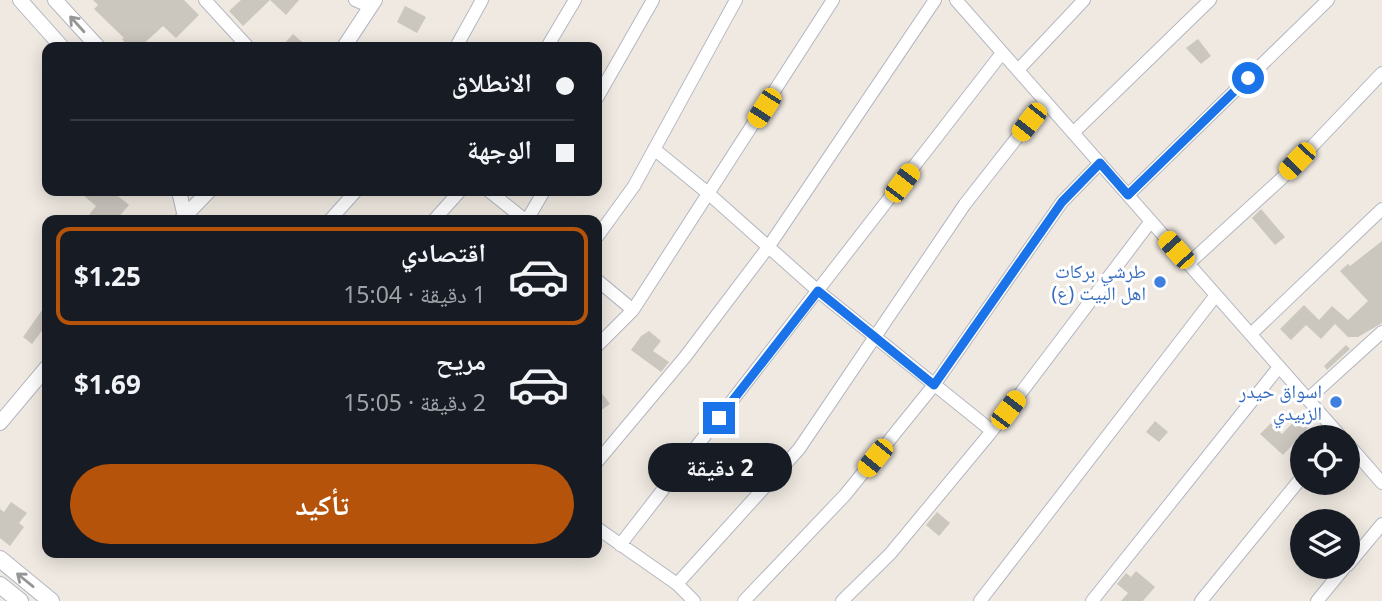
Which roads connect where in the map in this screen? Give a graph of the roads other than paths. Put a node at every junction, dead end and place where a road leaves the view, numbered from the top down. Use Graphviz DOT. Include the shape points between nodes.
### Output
graph roads {
  1 [pos="20,0"];
  2 [pos="55,0"];
  3 [pos="205,0"];
  4 [pos="355,0"];
  5 [pos="482,0"];
  6 [pos="575,0"];
  7 [pos="653,0"];
  8 [pos="736,0"];
  9 [pos="834,0"];
  10 [pos="935,0"];
  11 [pos="956,0"];
  12 [pos="1084,0"];
  13 [pos="1210,0"];
  14 [pos="1328,0"];
  15 [pos="373,4"];
  16 [pos="58,42"];
  17 [pos="93,42"];
  18 [pos="243,42"];
  19 [pos="347,42"];
  20 [pos="459,42"];
  21 [pos="550,42"];
  22 [pos="1002,53"];
  23 [pos="1018,70"];
  24 [pos="1382,74"];
  25 [pos="602,89"];
  26 [pos="1045,102"];
  27 [pos="1073,133"];
  28 [pos="654,149"];
  29 [pos="1100,163"];
  30 [pos="709,194"];
  31 [pos="1128,195"];
  32 [pos="180,196"];
  33 [pos="205,196"];
  34 [pos="352,196"];
  35 [pos="456,196"];
  36 [pos="495,196"];
  37 [pos="541,196"];
  38 [pos="1382,209"];
  39 [pos="184,215"];
  40 [pos="188,215"];
  41 [pos="334,215"];
  42 [pos="438,215"];
  43 [pos="520,215"];
  44 [pos="529,215"];
  45 [pos="1151,221"];
  46 [pos="602,230"];
  47 [pos="769,246"];
  48 [pos="1188,264"];
  49 [pos="602,284"];
  50 [pos="818,291"];
  51 [pos="1216,295"];
  52 [pos="633,310"];
  53 [pos="1382,332"];
  54 [pos="1251,334"];
  55 [pos="875,337"];
  56 [pos="602,341"];
  57 [pos="1279,367"];
  58 [pos="42,373"];
  59 [pos="934,385"];
  60 [pos="1308,399"];
  61 [pos="0,423"];
  62 [pos="1329,425"];
  63 [pos="992,431"];
  64 [pos="1360,454"];
  65 [pos="602,456"];
  66 [pos="1377,467"];
  67 [pos="1382,483"];
  68 [pos="1290,492"];
  69 [pos="1382,524"];
  70 [pos="602,532"];
  71 [pos="620,545"];
  72 [pos="1360,550"];
  73 [pos="0,559"];
  74 [pos="1335,579"];
  75 [pos="0,585"];
  76 [pos="683,594"];
  77 [pos="20,601"];
  78 [pos="51,601"];
  79 [pos="744,601"];
  80 [pos="842,601"];
  81 [pos="980,601"];
  82 [pos="1092,601"];
  83 [pos="1201,601"];
  84 [pos="1317,601"];
  1 -- 16 [label="street"];
  17 -- 2 [label="street, one-way"];
  3 -- 18 [label="street"];
  4 -- 15 [label="street"];
  5 -- 20 [label="street"];
  6 -- 21 [label="street"];
  7 -- 25 [label="street"];
  8 -- 28 [label="street"];
  9 -- 30 [label="street"];
  10 -- 47 [label="street"];
  11 -- 22 [label="street"];
  12 -- 23 [label="street"];
  13 -- 27 [label="street"];
  14 -- 31 [label="street"];
  15 -- 19 [label="street"];
  22 -- 23 [label="street"];
  22 -- 50 [label="street"];
  23 -- 26 [label="street"];
  24 -- 48 [label="street" via="1281,179"];
  26 -- 27 [label="street"];
  26 -- 55 [label="street" via="965,204"];
  27 -- 29 [label="street"];
  28 -- 30 [label="street"];
  28 -- 46 [label="street"];
  29 -- 31 [label="street"];
  29 -- 59 [label="street" via="1062,202"];
  30 -- 47 [label="street"];
  30 -- 52 [label="street"];
  31 -- 45 [label="street"];
  32 -- 39 [label="street"];
  33 -- 40 [label="street"];
  34 -- 41 [label="street"];
  35 -- 42 [label="street"];
  36 -- 43 [label="street"];
  37 -- 44 [label="street"];
  38 -- 54 [label="street"];
  45 -- 48 [label="street"];
  45 -- 63 [label="street"];
  47 -- 50 [label="street"];
  47 -- 65 [label="street"];
  48 -- 51 [label="street"];
  49 -- 52 [label="street"];
  50 -- 55 [label="street"];
  50 -- 71 [label="street"];
  51 -- 54 [label="street"];
  51 -- 81 [label="street"];
  52 -- 56 [label="street"];
  53 -- 60 [label="street"];
  54 -- 57 [label="street"];
  55 -- 59 [label="street"];
  55 -- 76 [label="street" via="799,449"];
  57 -- 60 [label="street"];
  57 -- 82 [label="street"];
  58 -- 61 [label="street"];
  59 -- 63 [label="street"];
  59 -- 79 [label="street" via="845,495"];
  60 -- 62 [label="street"];
  63 -- 80 [label="street" via="890,554"];
  64 -- 66 [label="street"];
  66 -- 67 [label="street"];
  68 -- 83 [label="street"];
  69 -- 72 [label="street"];
  70 -- 71 [label="street"];
  71 -- 76 [label="street"];
  78 -- 73 [label="main road, one-way"];
  74 -- 84 [label="street"];
  75 -- 77 [label="main road"];
}
